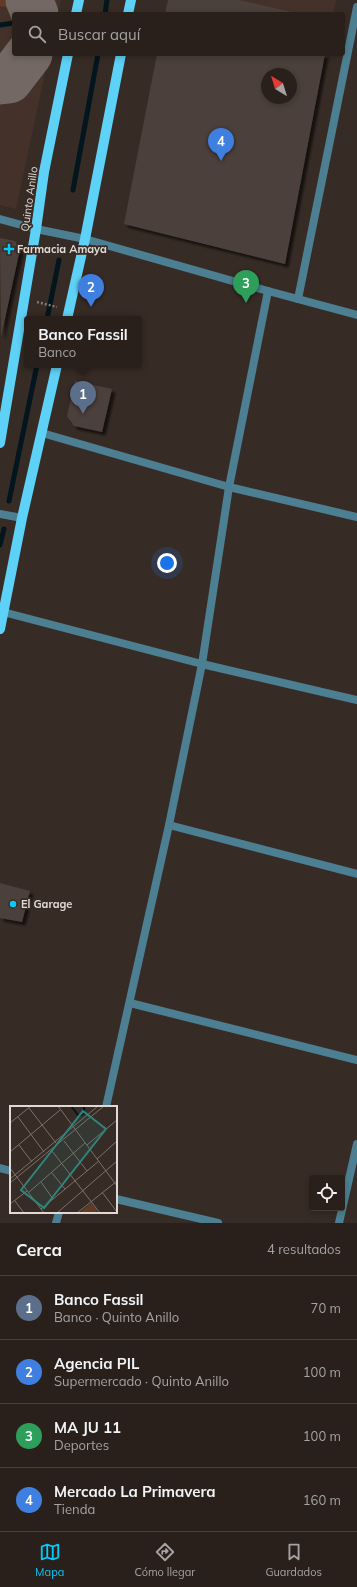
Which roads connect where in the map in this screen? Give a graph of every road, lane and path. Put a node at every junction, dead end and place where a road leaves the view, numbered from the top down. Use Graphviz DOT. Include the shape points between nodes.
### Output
graph roads {
  1 [pos="79,0"];
  2 [pos="131,0"];
  3 [pos="357,7"];
  4 [pos="76,12"];
  5 [pos="128,12"];
  6 [pos="68,56"];
  7 [pos="121,56"];
  8 [pos="0,219"];
  9 [pos="36,229"];
  10 [pos="85,239"];
  11 [pos="268,292"];
  12 [pos="298,299"];
  13 [pos="38,302"];
  14 [pos="58,307"];
  15 [pos="357,315"];
  16 [pos="68,316"];
  17 [pos="56,368"];
  18 [pos="42,433"];
  19 [pos="0,443"];
  20 [pos="229,487"];
  21 [pos="0,514"];
  22 [pos="357,517"];
  23 [pos="22,518"];
  24 [pos="4,612"];
  25 [pos="0,629"];
  26 [pos="202,664"];
  27 [pos="357,700"];
  28 [pos="169,825"];
  29 [pos="357,874"];
  30 [pos="130,1003"];
  31 [pos="357,1060"];
  32 [pos="106,1106"];
  33 [pos="357,1144"];
  34 [pos="0,1168"];
  35 [pos="10,1171"];
  36 [pos="117,1199"];
  37 [pos="59,1213"];
  38 [pos="56,1223"];
  39 [pos="218,1223"];
  40 [pos="339,1223"];
  1 -- 4 [label="main road"];
  2 -- 5 [label="main road"];
  3 -- 12 [label="street"];
  6 -- 9 [label="main road, Quinto Anillo" via="44,172"];
  7 -- 10 [label="main road"];
  8 -- 9 [label="street"];
  9 -- 10 [label="street"];
  9 -- 19 [label="main road, Quinto Anillo"];
  10 -- 11 [label="street"];
  10 -- 16 [label="main road"];
  11 -- 12 [label="street"];
  11 -- 20 [label="street"];
  12 -- 15 [label="street"];
  13 -- 14 [label="path"];
  17 -- 18 [label="main road"];
  18 -- 20 [label="street"];
  18 -- 23 [label="main road"];
  20 -- 22 [label="street"];
  20 -- 26 [label="street"];
  21 -- 23 [label="street"];
  23 -- 24 [label="main road"];
  24 -- 25 [label="main road"];
  24 -- 26 [label="street"];
  26 -- 27 [label="street"];
  26 -- 28 [label="street"];
  28 -- 29 [label="street"];
  28 -- 30 [label="street"];
  30 -- 31 [label="street"];
  30 -- 32 [label="street"];
  33 -- 40 [label="street"];
  34 -- 35 [label="street"];
  36 -- 39 [label="street"];
  37 -- 38 [label="street"];
}
